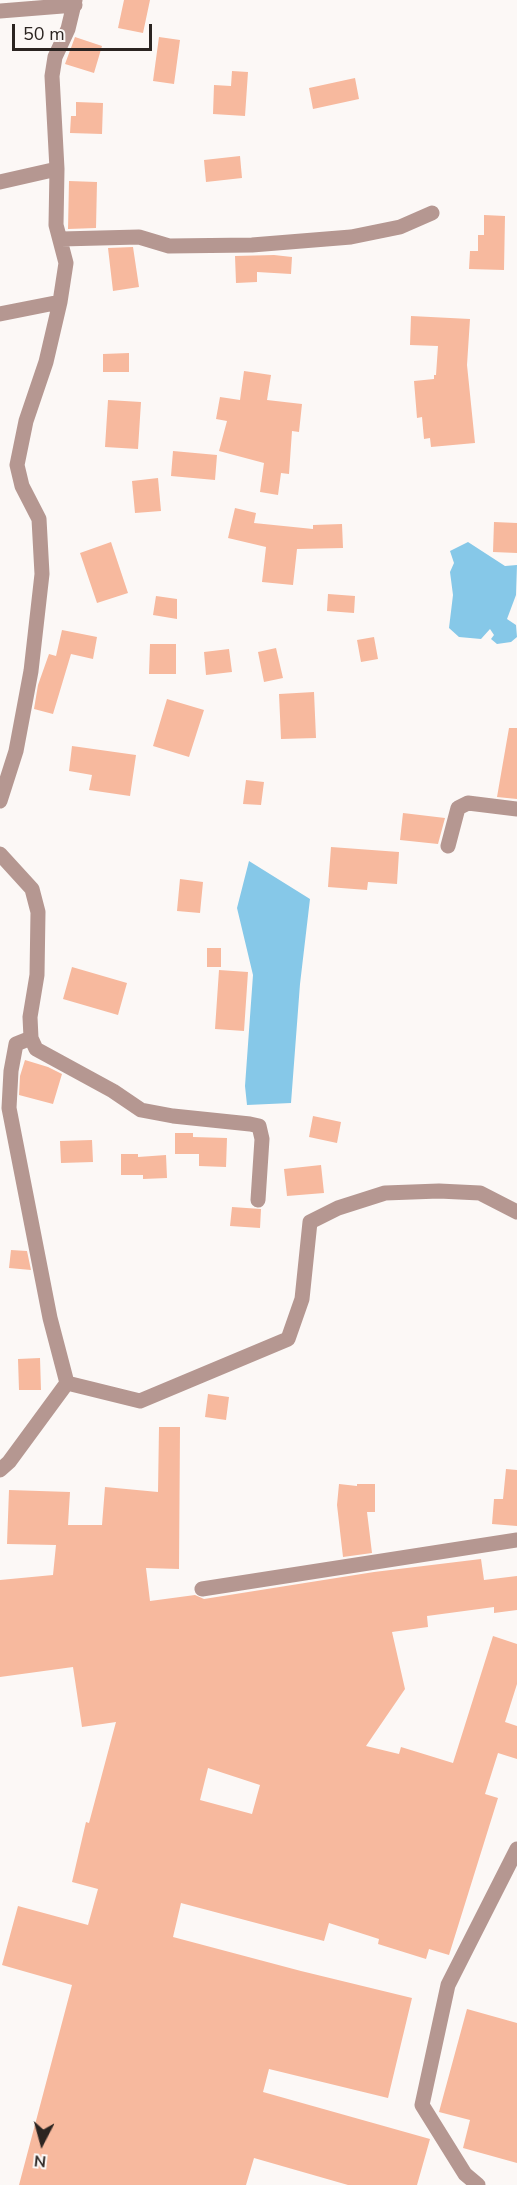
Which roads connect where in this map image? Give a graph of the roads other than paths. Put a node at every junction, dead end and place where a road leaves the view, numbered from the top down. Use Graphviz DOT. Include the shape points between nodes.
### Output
graph roads {
  1 [pos="75,3"];
  2 [pos="0,11"];
  3 [pos="57,169"];
  4 [pos="0,182"];
  5 [pos="432,213"];
  6 [pos="61,239"];
  7 [pos="60,302"];
  8 [pos="0,314"];
  9 [pos="0,801"];
  10 [pos="517,809"];
  11 [pos="448,846"];
  12 [pos="0,854"];
  13 [pos="31,1038"];
  14 [pos="258,1200"];
  15 [pos="517,1212"];
  16 [pos="67,1383"];
  17 [pos="0,1470"];
  18 [pos="517,1540"];
  19 [pos="202,1589"];
  20 [pos="517,1849"];
  21 [pos="478,2185"];
  1 -- 2 [label="street"];
  1 -- 3 [label="street" via="51,76"];
  3 -- 4 [label="street"];
  3 -- 6 [label="street" via="56,225"];
  5 -- 6 [label="street" via="400,227 351,237 252,245 169,246 139,237"];
  6 -- 7 [label="street" via="66,263"];
  7 -- 8 [label="street"];
  7 -- 9 [label="street" via="17,465 22,486 39,519 42,574 31,671 18,739"];
  10 -- 11 [label="street" via="468,803 458,808"];
  12 -- 13 [label="street" via="32,889 38,912"];
  13 -- 14 [label="street" via="36,1049 141,1110 260,1126"];
  13 -- 16 [label="street" via="16,1044 9,1108 50,1318"];
  15 -- 16 [label="street" via="480,1193 439,1191 385,1193 338,1208 310,1222 302,1299 288,1339 140,1401"];
  16 -- 17 [label="street"];
  18 -- 19 [label="street"];
  20 -- 21 [label="street" via="448,1985 422,2105 465,2174"];
}
